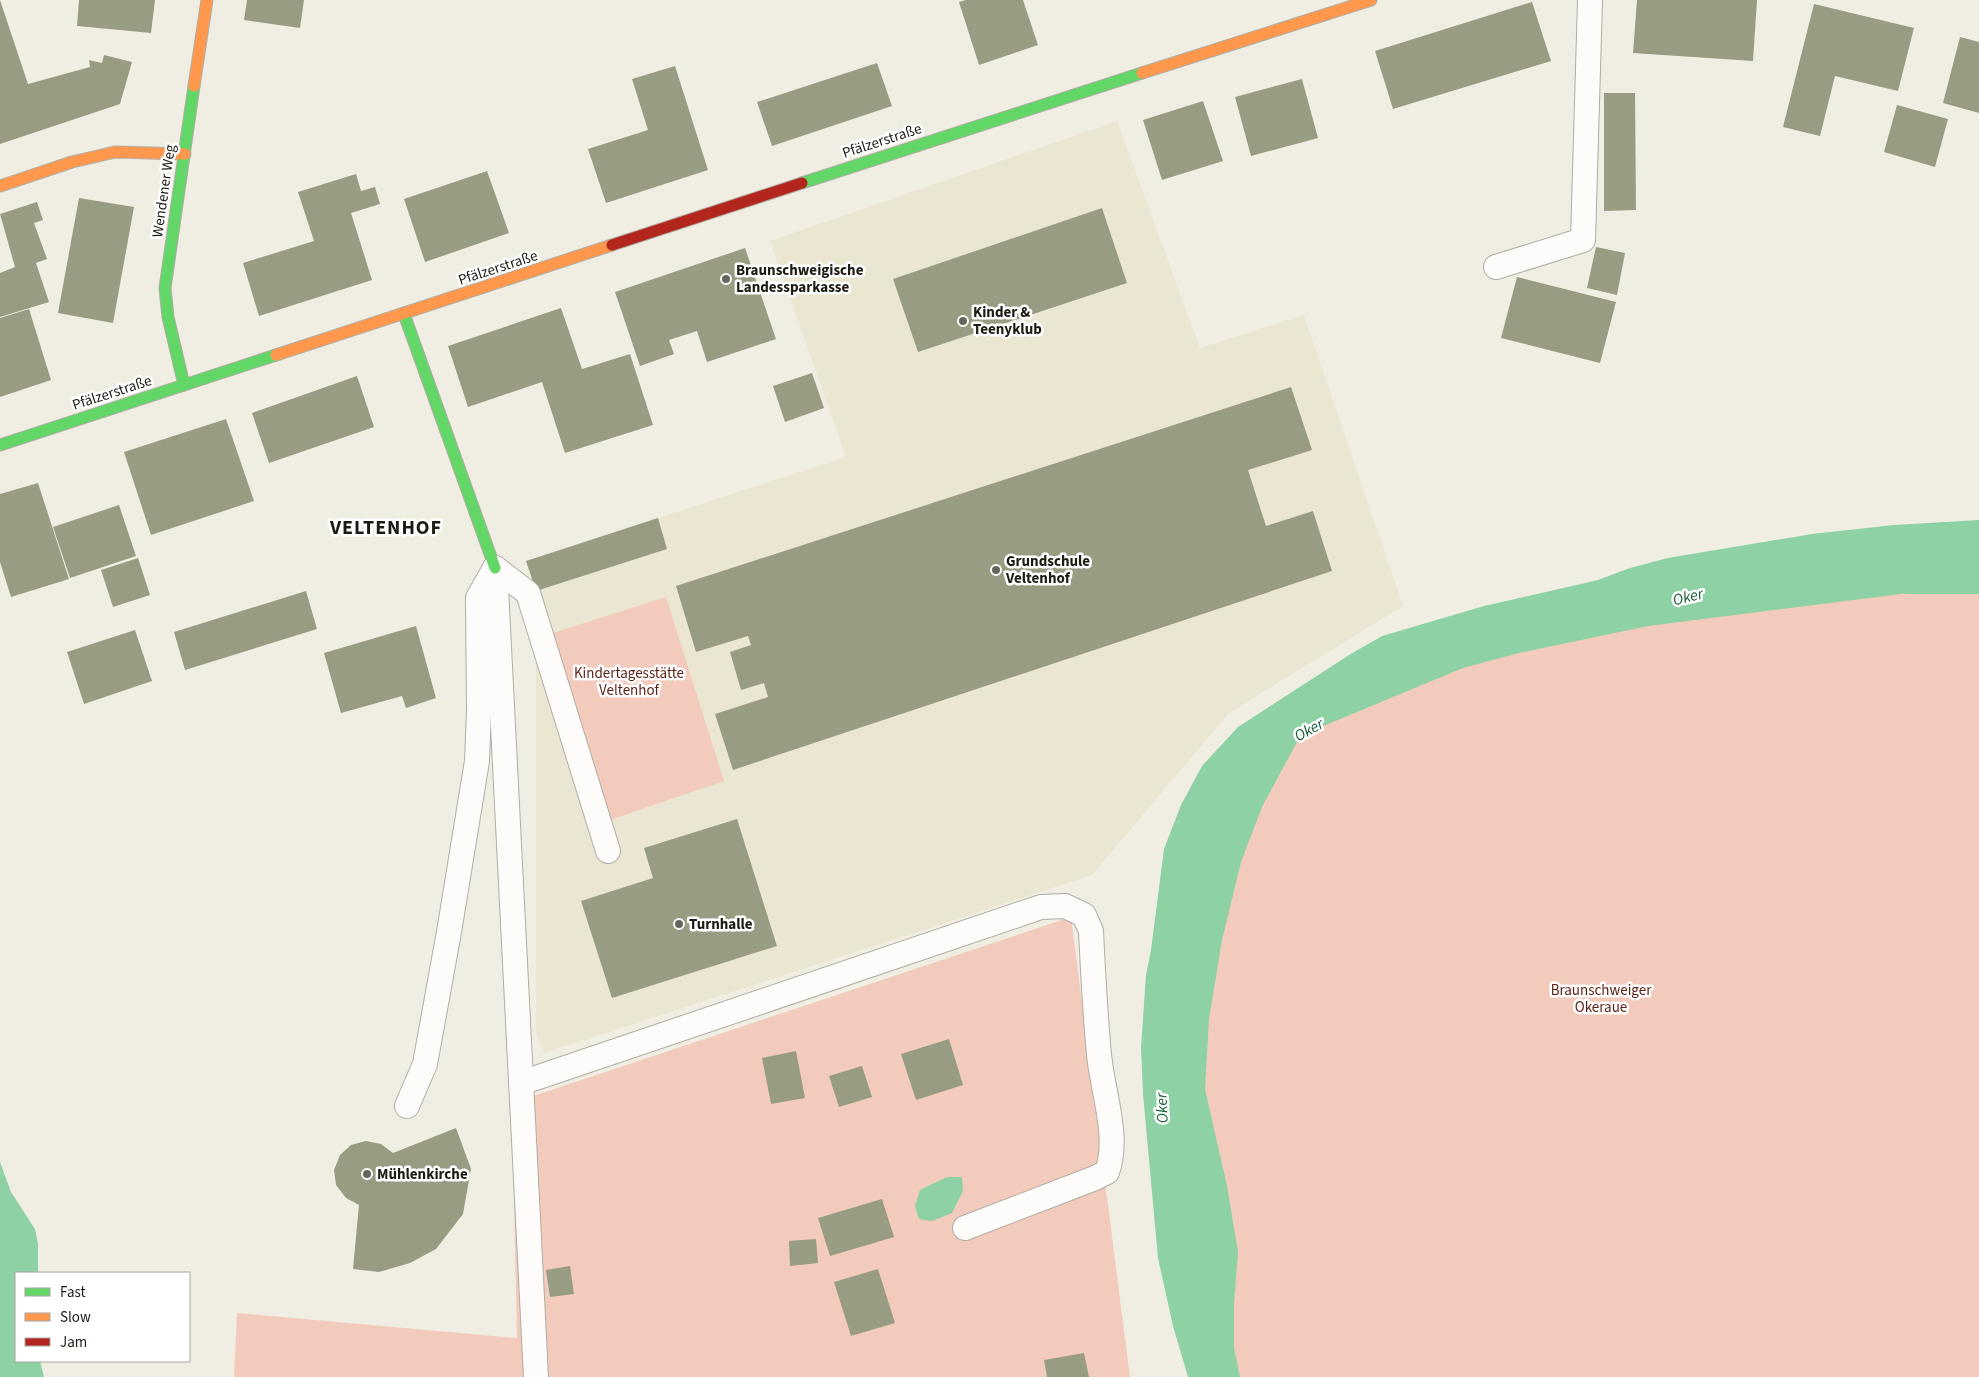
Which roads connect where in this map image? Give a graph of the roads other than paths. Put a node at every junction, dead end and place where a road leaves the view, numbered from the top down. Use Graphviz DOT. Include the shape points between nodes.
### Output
graph roads {
  1 [pos="207,0"];
  2 [pos="1371,0"];
  3 [pos="1590,0"];
  4 [pos="184,154"];
  5 [pos="0,186"];
  6 [pos="1496,267"];
  7 [pos="404,314"];
  8 [pos="184,386"];
  9 [pos="0,445"];
  10 [pos="496,568"];
  11 [pos="608,851"];
  12 [pos="521,1083"];
  13 [pos="407,1106"];
  14 [pos="965,1228"];
  15 [pos="536,1377"];
  1 -- 4 [label="street, Wendener Weg"];
  2 -- 7 [label="street, Pfälzerstraße"];
  3 -- 6 [label="lane" via="1583,240"];
  4 -- 5 [label="street" via="115,152 72,162"];
  4 -- 8 [label="street, Wendener Weg" via="165,288 168,317"];
  7 -- 8 [label="street, Pfälzerstraße"];
  7 -- 10 [label="street"];
  8 -- 9 [label="street, Pfälzerstraße"];
  10 -- 11 [label="lane" via="528,593"];
  10 -- 12 [label="lane"];
  10 -- 13 [label="lane" via="478,598 476,761 449,932 425,1064"];
  12 -- 14 [label="lane" via="1041,907 1065,906 1084,915 1091,931 1099,1055 1112,1160 1107,1172 1095,1178"];
  12 -- 15 [label="lane"];
}
